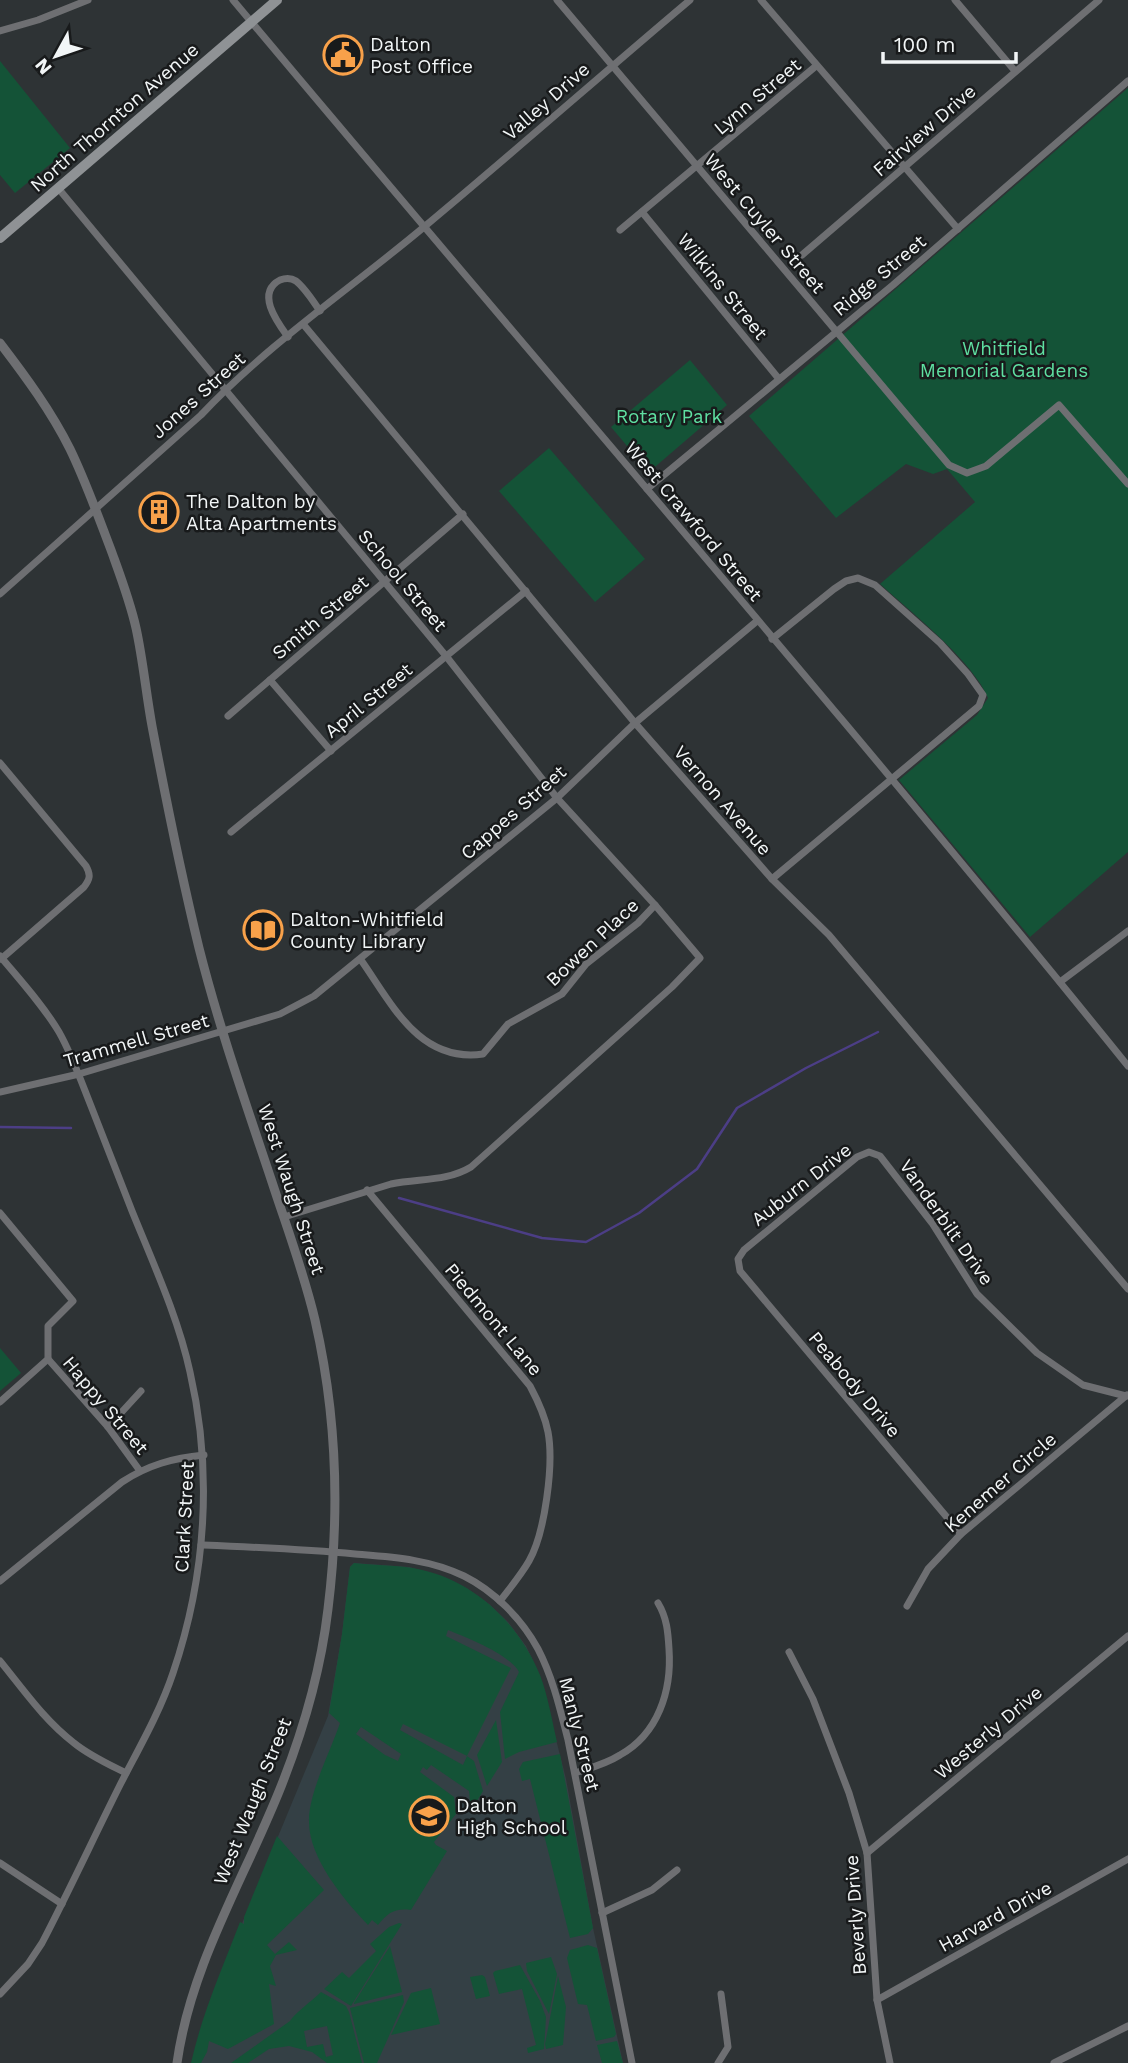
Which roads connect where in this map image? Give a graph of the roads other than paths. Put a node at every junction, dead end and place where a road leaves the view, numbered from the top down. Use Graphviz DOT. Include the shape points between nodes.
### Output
graph roads {
  1 [pos="88,0"];
  2 [pos="233,0"];
  3 [pos="277,0"];
  4 [pos="557,0"];
  5 [pos="690,0"];
  6 [pos="761,0"];
  7 [pos="955,0"];
  8 [pos="1099,0"];
  9 [pos="76,2"];
  10 [pos="251,22"];
  11 [pos="0,31"];
  12 [pos="612,65"];
  13 [pos="816,66"];
  14 [pos="1015,71"];
  15 [pos="1128,81"];
  16 [pos="696,166"];
  17 [pos="905,168"];
  18 [pos="58,188"];
  19 [pos="642,212"];
  20 [pos="423,228"];
  21 [pos="958,229"];
  22 [pos="620,230"];
  23 [pos="0,238"];
  24 [pos="802,255"];
  25 [pos="320,311"];
  26 [pos="303,324"];
  27 [pos="836,332"];
  28 [pos="288,337"];
  29 [pos="0,343"];
  30 [pos="779,379"];
  31 [pos="225,390"];
  32 [pos="1128,484"];
  33 [pos="647,489"];
  34 [pos="95,508"];
  35 [pos="463,514"];
  36 [pos="384,582"];
  37 [pos="526,591"];
  38 [pos="0,594"];
  39 [pos="757,621"];
  40 [pos="772,639"];
  41 [pos="446,656"];
  42 [pos="270,680"];
  43 [pos="228,716"];
  44 [pos="635,723"];
  45 [pos="331,751"];
  46 [pos="0,763"];
  47 [pos="892,778"];
  48 [pos="557,798"];
  49 [pos="231,832"];
  50 [pos="772,879"];
  51 [pos="655,905"];
  52 [pos="1128,931"];
  53 [pos="1,958"];
  54 [pos="361,960"];
  55 [pos="1060,982"];
  56 [pos="279,1014"];
  57 [pos="221,1032"];
  58 [pos="1128,1066"];
  59 [pos="79,1074"];
  60 [pos="0,1092"];
  61 [pos="880,1156"];
  62 [pos="367,1191"];
  63 [pos="1,1214"];
  64 [pos="284,1217"];
  65 [pos="744,1250"];
  66 [pos="1128,1289"];
  67 [pos="48,1359"];
  68 [pos="141,1391"];
  69 [pos="1127,1396"];
  70 [pos="0,1402"];
  71 [pos="108,1427"];
  72 [pos="204,1455"];
  73 [pos="140,1471"];
  74 [pos="961,1534"];
  75 [pos="201,1545"];
  76 [pos="333,1552"];
  77 [pos="0,1581"];
  78 [pos="500,1601"];
  79 [pos="658,1603"];
  80 [pos="907,1606"];
  81 [pos="1128,1636"];
  82 [pos="789,1652"];
  83 [pos="0,1661"];
  84 [pos="126,1773"];
  85 [pos="575,1773"];
  86 [pos="867,1853"];
  87 [pos="1128,1859"];
  88 [pos="0,1863"];
  89 [pos="677,1870"];
  90 [pos="62,1904"];
  91 [pos="602,1913"];
  92 [pos="0,1994"];
  93 [pos="721,1994"];
  94 [pos="877,2000"];
  95 [pos="1128,2026"];
  96 [pos="177,2063"];
  97 [pos="632,2063"];
  98 [pos="718,2063"];
  99 [pos="890,2063"];
  100 [pos="1054,2063"];
  1 -- 9 [label="street"];
  2 -- 10 [label="street, West Crawford Street"];
  3 -- 10 [label="main road, North Thornton Avenue"];
  4 -- 12 [label="street, West Cuyler Street"];
  5 -- 12 [label="street, Valley Drive"];
  6 -- 13 [label="street"];
  7 -- 14 [label="street"];
  8 -- 14 [label="street, Fairview Drive"];
  9 -- 11 [label="street"];
  10 -- 18 [label="main road, North Thornton Avenue"];
  10 -- 20 [label="street, West Crawford Street"];
  12 -- 16 [label="street, West Cuyler Street"];
  12 -- 20 [label="street, Valley Drive"];
  13 -- 16 [label="street, Lynn Street"];
  13 -- 17 [label="street"];
  14 -- 17 [label="street, Fairview Drive"];
  15 -- 21 [label="street, Ridge Street"];
  16 -- 19 [label="street, Lynn Street"];
  16 -- 27 [label="street, West Cuyler Street"];
  17 -- 21 [label="street"];
  17 -- 24 [label="street, Fairview Drive"];
  18 -- 23 [label="main road, North Thornton Avenue"];
  18 -- 31 [label="street, School Street"];
  19 -- 22 [label="street, Lynn Street"];
  19 -- 30 [label="street, Wilkins Street"];
  20 -- 25 [label="street, Jones Street"];
  20 -- 33 [label="street, West Crawford Street"];
  21 -- 27 [label="street, Ridge Street"];
  25 -- 26 [label="street, Jones Street"];
  25 -- 28 [label="street" via="297,281 290,278 275,284 269,302"];
  26 -- 28 [label="street, Jones Street"];
  26 -- 35 [label="street, Vernon Avenue"];
  27 -- 30 [label="street, Ridge Street"];
  27 -- 32 [label="street, West Cuyler Street" via="949,465 967,473 986,466 1059,405"];
  28 -- 31 [label="street, Jones Street"];
  29 -- 34 [label="street, West Waugh Street" via="69,447"];
  30 -- 33 [label="street, Ridge Street"];
  31 -- 34 [label="street, Jones Street"];
  31 -- 36 [label="street, School Street"];
  33 -- 39 [label="street, West Crawford Street"];
  34 -- 38 [label="street, Jones Street"];
  34 -- 57 [label="street, West Waugh Street" via="136,627 177,853"];
  35 -- 36 [label="street, Smith Street"];
  35 -- 37 [label="street, Vernon Avenue"];
  36 -- 41 [label="street, School Street"];
  36 -- 42 [label="street, Smith Street"];
  37 -- 41 [label="street, April Street"];
  37 -- 44 [label="street, Vernon Avenue"];
  39 -- 40 [label="street, West Crawford Street"];
  39 -- 44 [label="street, Cappes Street"];
  40 -- 47 [label="street, West Crawford Street"];
  40 -- 47 [label="street" via="834,589 858,578 875,586 968,674 983,695 979,706"];
  41 -- 45 [label="street, April Street"];
  41 -- 48 [label="street, School Street"];
  42 -- 43 [label="street, Smith Street"];
  42 -- 45 [label="street"];
  44 -- 48 [label="street, Cappes Street"];
  44 -- 50 [label="street, Vernon Avenue"];
  45 -- 49 [label="street, April Street"];
  46 -- 53 [label="street" via="90,874 84,887"];
  47 -- 50 [label="street"];
  47 -- 55 [label="street, West Crawford Street"];
  48 -- 51 [label="street, School Street"];
  48 -- 54 [label="street, Cappes Street"];
  50 -- 66 [label="street, Vernon Avenue" via="838,946"];
  51 -- 54 [label="street, Bowen Place" via="586,964 562,994 508,1024 483,1054 473,1056 445,1052 422,1040"];
  51 -- 62 [label="street, School Street" via="700,958 672,987 471,1167 437,1179"];
  52 -- 55 [label="street"];
  53 -- 59 [label="street, Clark Street" via="54,1025"];
  54 -- 56 [label="street, Cappes Street" via="314,996"];
  55 -- 58 [label="street, West Crawford Street"];
  56 -- 57 [label="street, Trammell Street"];
  57 -- 59 [label="street, Trammell Street"];
  57 -- 64 [label="street, West Waugh Street"];
  59 -- 60 [label="street, Trammell Street"];
  59 -- 72 [label="street, Clark Street" via="190,1370"];
  61 -- 65 [label="street, Auburn Drive" via="869,1152 857,1157"];
  61 -- 69 [label="street, Vanderbilt Drive" via="932,1223 977,1294 1020,1337 1083,1385"];
  62 -- 64 [label="street"];
  62 -- 78 [label="street, Piedmont Lane" via="530,1386 539,1403 550,1453 542,1524 530,1560"];
  63 -- 67 [label="street" via="73,1301 48,1326"];
  64 -- 76 [label="street, West Waugh Street" via="314,1317 326,1378 336,1479"];
  65 -- 74 [label="street, Peabody Drive" via="738,1259 740,1271"];
  67 -- 70 [label="street"];
  67 -- 71 [label="street, Happy Street"];
  68 -- 71 [label="street"];
  69 -- 74 [label="street, Kenemer Circle"];
  71 -- 73 [label="street, Happy Street"];
  72 -- 73 [label="street" via="168,1460"];
  72 -- 75 [label="street, Clark Street"];
  73 -- 77 [label="street"];
  74 -- 80 [label="street, Kenemer Circle" via="928,1569"];
  75 -- 76 [label="street, Manly Street"];
  75 -- 84 [label="street, Clark Street" via="191,1610 172,1676"];
  76 -- 78 [label="street, Manly Street" via="427,1562 465,1576"];
  76 -- 96 [label="street, West Waugh Street" via="322,1647 305,1718 283,1782 202,1967"];
  78 -- 85 [label="street, Manly Street" via="527,1632 547,1670"];
  79 -- 85 [label="street" via="667,1622 670,1664 669,1682 656,1718 646,1735 620,1756"];
  81 -- 86 [label="street, Westerly Drive"];
  82 -- 86 [label="street, Beverly Drive" via="813,1699"];
  83 -- 84 [label="street" via="58,1730"];
  84 -- 90 [label="street, Clark Street"];
  85 -- 91 [label="street, Manly Street"];
  86 -- 94 [label="street, Beverly Drive"];
  87 -- 94 [label="street, Harvard Drive"];
  88 -- 90 [label="street"];
  89 -- 91 [label="street" via="652,1890"];
  90 -- 92 [label="street, Clark Street" via="28,1964"];
  91 -- 97 [label="street, Manly Street"];
  93 -- 98 [label="street" via="728,2047"];
  94 -- 99 [label="street, Beverly Drive"];
  95 -- 100 [label="street"];
}
